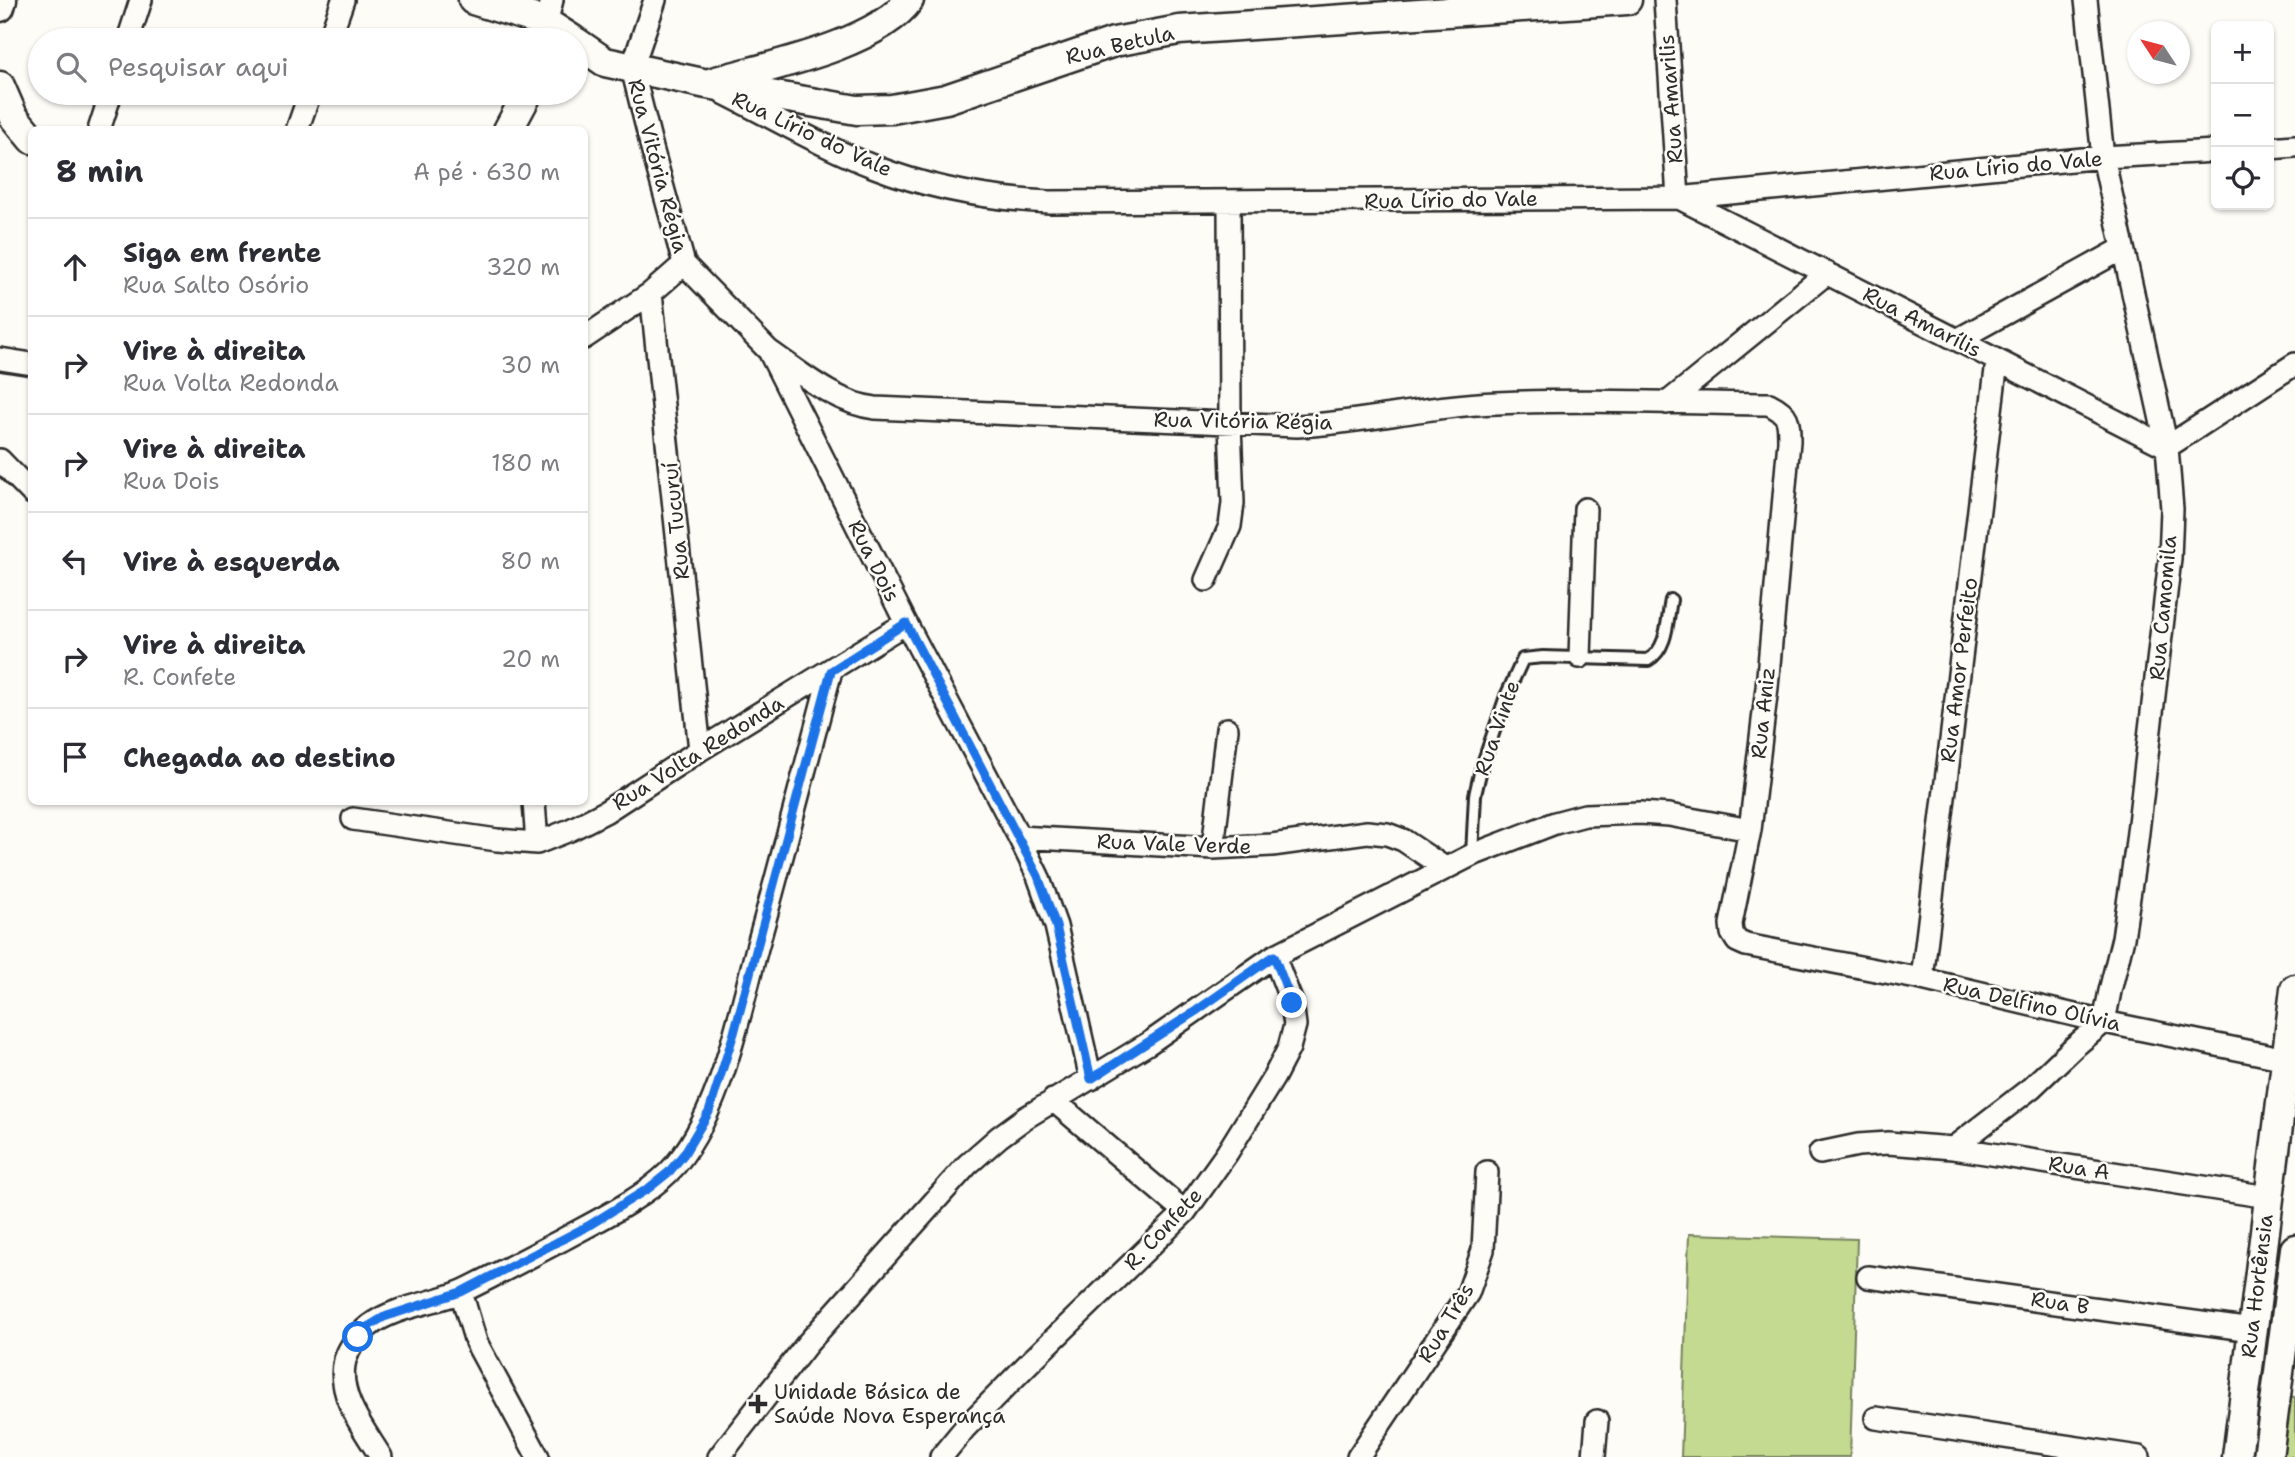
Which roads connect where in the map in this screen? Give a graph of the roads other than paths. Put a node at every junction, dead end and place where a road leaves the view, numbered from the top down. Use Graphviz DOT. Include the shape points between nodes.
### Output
graph roads {
  1 [pos="2,0"];
  2 [pos="141,0"];
  3 [pos="344,0"];
  4 [pos="473,0"];
  5 [pos="655,0"];
  6 [pos="909,0"];
  7 [pos="1627,0"];
  8 [pos="1665,0"];
  9 [pos="2086,0"];
  10 [pos="0,7"];
  11 [pos="547,21"];
  12 [pos="132,28"];
  13 [pos="334,28"];
  14 [pos="588,48"];
  15 [pos="619,65"];
  16 [pos="588,69"];
  17 [pos="707,84"];
  18 [pos="0,86"];
  19 [pos="107,105"];
  20 [pos="306,105"];
  21 [pos="522,105"];
  22 [pos="100,126"];
  23 [pos="298,126"];
  24 [pos="510,126"];
  25 [pos="28,134"];
  26 [pos="2295,146"];
  27 [pos="2274,148"];
  28 [pos="2211,151"];
  29 [pos="2103,157"];
  30 [pos="1678,198"];
  31 [pos="1230,202"];
  32 [pos="2122,249"];
  33 [pos="684,264"];
  34 [pos="1827,273"];
  35 [pos="651,293"];
  36 [pos="588,335"];
  37 [pos="1957,340"];
  38 [pos="769,351"];
  39 [pos="0,359"];
  40 [pos="1997,360"];
  41 [pos="28,363"];
  42 [pos="2295,364"];
  43 [pos="1667,403"];
  44 [pos="1230,424"];
  45 [pos="1789,441"];
  46 [pos="2166,447"];
  47 [pos="0,460"];
  48 [pos="28,489"];
  49 [pos="1585,509"];
  50 [pos="1206,580"];
  51 [pos="1671,600"];
  52 [pos="906,623"];
  53 [pos="1580,657"];
  54 [pos="831,671"];
  55 [pos="1227,729"];
  56 [pos="700,750"];
  57 [pos="534,805"];
  58 [pos="353,819"];
  59 [pos="1750,830"];
  60 [pos="1019,837"];
  61 [pos="537,843"];
  62 [pos="1213,848"];
  63 [pos="1472,855"];
  64 [pos="1445,868"];
  65 [pos="1777,952"];
  66 [pos="1274,956"];
  67 [pos="1922,979"];
  68 [pos="2295,989"];
  69 [pos="2104,1022"];
  70 [pos="2286,1059"];
  71 [pos="1091,1079"];
  72 [pos="1053,1100"];
  73 [pos="1953,1148"];
  74 [pos="1821,1153"];
  75 [pos="1487,1172"];
  76 [pos="2268,1197"];
  77 [pos="1185,1212"];
  78 [pos="2295,1249"];
  79 [pos="1868,1277"];
  80 [pos="461,1292"];
  81 [pos="2252,1330"];
  82 [pos="1876,1418"];
  83 [pos="1597,1421"];
  84 [pos="381,1457"];
  85 [pos="538,1457"];
  86 [pos="719,1457"];
  87 [pos="941,1457"];
  88 [pos="1358,1457"];
  89 [pos="1594,1457"];
  90 [pos="2139,1457"];
  91 [pos="2237,1457"];
  92 [pos="2268,1457"];
  1 -- 10 [label="street"];
  2 -- 12 [label="street"];
  3 -- 13 [label="street"];
  4 -- 11 [label="street"];
  5 -- 15 [label="street, Rua Vitória Régia"];
  6 -- 17 [label="street" via="879,26 849,42"];
  7 -- 17 [label="street, Rua Betula" via="1149,34 1082,52 967,93 892,109 825,106"];
  8 -- 30 [label="street, Rua Amarilis"];
  9 -- 29 [label="street, Rua Camomila"];
  14 -- 15 [label="street"];
  15 -- 16 [label="street"];
  15 -- 17 [label="street, Rua Vitória Régia"];
  15 -- 33 [label="street, Rua Vitória Régia" via="652,148"];
  17 -- 31 [label="street, Rua Lírio do Vale" via="873,166 940,188 982,197 1049,202"];
  18 -- 25 [label="street" via="13,117"];
  19 -- 22 [label="street"];
  20 -- 23 [label="street"];
  21 -- 24 [label="street"];
  26 -- 27 [label="street"];
  28 -- 29 [label="street, Rua Lírio do Vale"];
  29 -- 30 [label="street, Rua Lírio do Vale"];
  29 -- 32 [label="street, Rua Camomila"];
  30 -- 31 [label="street, Rua Lírio do Vale"];
  30 -- 34 [label="street, Rua Amarílis"];
  31 -- 44 [label="street"];
  32 -- 37 [label="street"];
  32 -- 46 [label="street, Rua Camomila"];
  33 -- 35 [label="street"];
  33 -- 38 [label="street, Rua Dois"];
  34 -- 37 [label="street, Rua Amarílis"];
  34 -- 43 [label="street"];
  35 -- 36 [label="street"];
  35 -- 56 [label="street, Rua Tucuruí"];
  37 -- 40 [label="street, Rua Amarílis"];
  38 -- 44 [label="street, Rua Vitória Régia" via="835,395 861,406"];
  38 -- 52 [label="street, Rua Dois"];
  39 -- 41 [label="street"];
  40 -- 46 [label="street, Rua Amarílis"];
  40 -- 67 [label="street, Rua Amor Perfeito"];
  42 -- 46 [label="street"];
  43 -- 44 [label="street, Rua Vitória Régia" via="1497,402 1336,424"];
  43 -- 45 [label="street, Rua Vitória Régia" via="1769,404 1783,411"];
  44 -- 50 [label="street" via="1232,515"];
  45 -- 59 [label="street, Rua Aniz"];
  46 -- 69 [label="street, Rua Camomila" via="2172,509 2170,559 2125,928"];
  47 -- 48 [label="street"];
  49 -- 53 [label="street"];
  51 -- 53 [label="lane, Rua Vinte" via="1664,638 1653,658"];
  52 -- 54 [label="street, Rua Volta Redonda"];
  52 -- 60 [label="street, Rua Dois"];
  53 -- 63 [label="lane, Rua Vinte" via="1528,657 1520,663 1481,769"];
  54 -- 56 [label="street, Rua Volta Redonda"];
  54 -- 80 [label="street" via="734,1033 698,1133 669,1172 631,1201"];
  55 -- 62 [label="street"];
  56 -- 61 [label="street, Rua Volta Redonda" via="605,812"];
  57 -- 61 [label="street"];
  58 -- 61 [label="street, Rua Volta Redonda"];
  59 -- 63 [label="street" via="1669,815 1614,813 1555,823"];
  59 -- 65 [label="street, Rua Aniz" via="1732,933 1746,945"];
  60 -- 62 [label="street, Rua Vale Verde"];
  60 -- 71 [label="street, Rua Dois" via="1056,926"];
  62 -- 64 [label="street, Rua Vale Verde" via="1259,847 1367,832 1403,840"];
  63 -- 64 [label="street"];
  64 -- 66 [label="street"];
  65 -- 67 [label="street, Rua Delfino Olívia"];
  66 -- 71 [label="street"];
  66 -- 77 [label="street, R. Confete" via="1292,1003 1295,1025 1289,1048 1227,1153"];
  67 -- 69 [label="street, Rua Delfino Olívia"];
  68 -- 70 [label="street, Rua Hortênsia"];
  69 -- 70 [label="street, Rua Delfino Olívia"];
  69 -- 73 [label="street" via="2031,1088"];
  70 -- 76 [label="street, Rua Hortênsia"];
  71 -- 72 [label="street"];
  72 -- 77 [label="street"];
  72 -- 86 [label="street" via="967,1165 807,1344"];
  73 -- 74 [label="street, Rua A" via="1888,1143"];
  73 -- 76 [label="street, Rua A"];
  75 -- 88 [label="street, Rua Três" via="1483,1250 1468,1293"];
  76 -- 81 [label="street, Rua Hortênsia"];
  77 -- 87 [label="street, R. Confete" via="1029,1363"];
  78 -- 92 [label="street, Rua Hortênsia"];
  79 -- 81 [label="street, Rua B"];
  80 -- 84 [label="street" via="384,1317 350,1348 344,1388"];
  80 -- 85 [label="street" via="475,1342"];
  81 -- 91 [label="street, Rua Hortênsia"];
  82 -- 90 [label="street"];
  83 -- 89 [label="street"];
}
